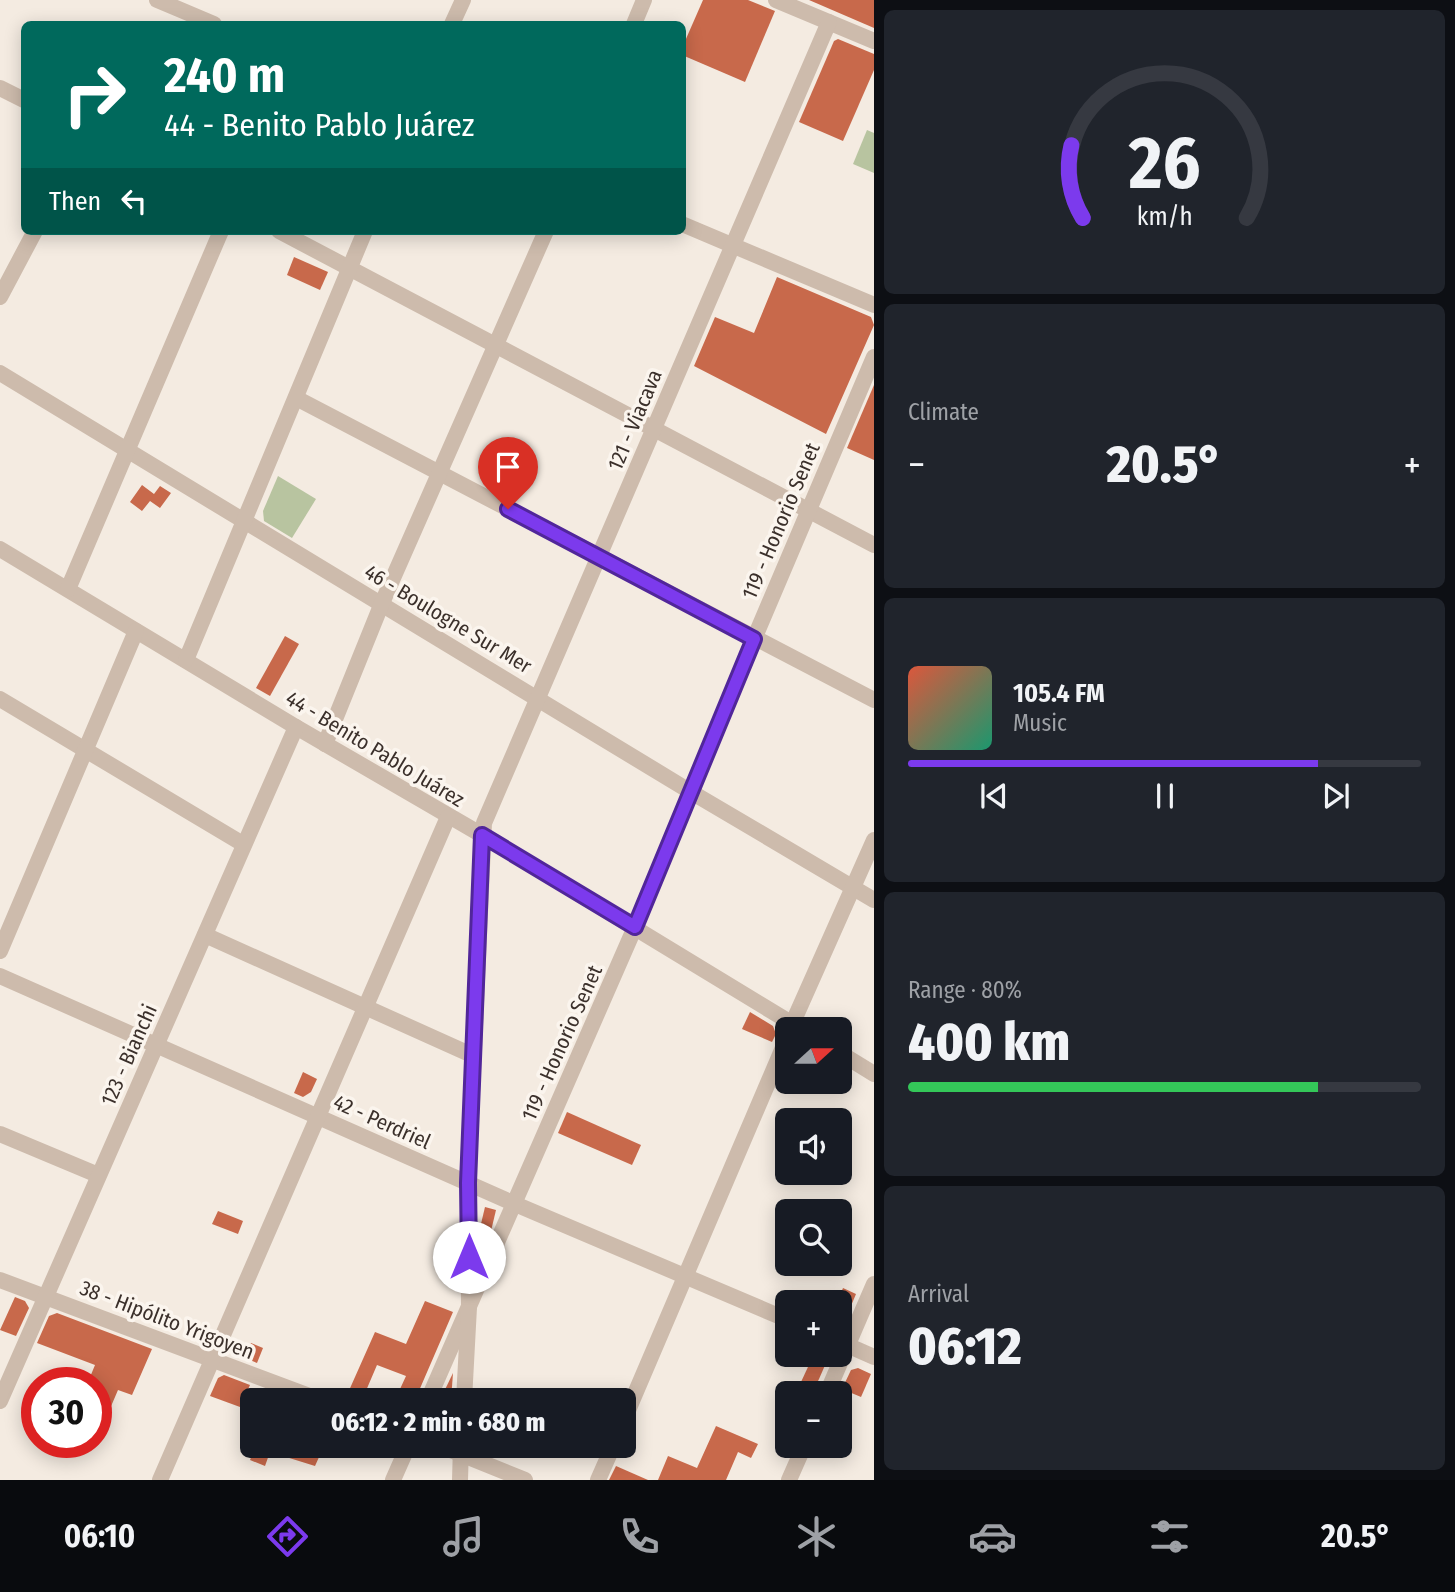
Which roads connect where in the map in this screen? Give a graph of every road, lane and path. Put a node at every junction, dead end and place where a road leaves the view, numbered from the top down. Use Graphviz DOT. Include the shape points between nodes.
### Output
graph roads {
  1 [pos="157,0"];
  2 [pos="463,0"];
  3 [pos="644,0"];
  4 [pos="776,0"];
  5 [pos="207,21"];
  6 [pos="453,21"];
  7 [pos="635,21"];
  8 [pos="828,22"];
  9 [pos="874,41"];
  10 [pos="0,88"];
  11 [pos="21,98"];
  12 [pos="686,226"];
  13 [pos="33,235"];
  14 [pos="219,235"];
  15 [pos="287,235"];
  16 [pos="363,235"];
  17 [pos="544,235"];
  18 [pos="733,245"];
  19 [pos="349,267"];
  20 [pos="0,297"];
  21 [pos="874,305"];
  22 [pos="494,347"];
  23 [pos="874,357"];
  24 [pos="0,373"];
  25 [pos="296,398"];
  26 [pos="653,430"];
  27 [pos="129,449"];
  28 [pos="441,472"];
  29 [pos="808,511"];
  30 [pos="243,519"];
  31 [pos="874,545"];
  32 [pos="0,550"];
  33 [pos="598,557"];
  34 [pos="68,590"];
  35 [pos="382,603"];
  36 [pos="136,631"];
  37 [pos="754,639"];
  38 [pos="186,660"];
  39 [pos="537,698"];
  40 [pos="0,699"];
  41 [pos="874,700"];
  42 [pos="296,727"];
  43 [pos="324,744"];
  44 [pos="86,751"];
  45 [pos="691,792"];
  46 [pos="448,817"];
  47 [pos="482,835"];
  48 [pos="874,840"];
  49 [pos="243,844"];
  50 [pos="853,887"];
  51 [pos="874,900"];
  52 [pos="635,927"];
  53 [pos="205,935"];
  54 [pos="0,951"];
  55 [pos="0,976"];
  56 [pos="366,1008"];
  57 [pos="798,1017"];
  58 [pos="775,1018"];
  59 [pos="156,1046"];
  60 [pos="474,1056"];
  61 [pos="852,1060"];
  62 [pos="775,1072"];
  63 [pos="874,1074"];
  64 [pos="318,1117"];
  65 [pos="0,1134"];
  66 [pos="98,1175"];
  67 [pos="468,1183"];
  68 [pos="515,1204"];
  69 [pos="686,1277"];
  70 [pos="0,1280"];
  71 [pos="874,1284"];
  72 [pos="45,1297"];
  73 [pos="470,1307"];
  74 [pos="775,1315"];
  75 [pos="852,1328"];
  76 [pos="852,1347"];
  77 [pos="874,1357"];
  78 [pos="213,1360"];
  79 [pos="288,1388"];
  80 [pos="433,1388"];
  81 [pos="465,1388"];
  82 [pos="636,1392"];
  83 [pos="0,1401"];
  84 [pos="403,1458"];
  85 [pos="461,1458"];
  86 [pos="480,1458"];
  87 [pos="608,1458"];
  88 [pos="799,1458"];
  89 [pos="160,1480"];
  90 [pos="393,1480"];
  91 [pos="460,1480"];
  92 [pos="525,1480"];
  93 [pos="598,1480"];
  94 [pos="789,1480"];
  1 -- 5 [label="street"];
  2 -- 6 [label="street"];
  3 -- 7 [label="street"];
  4 -- 8 [label="street"];
  8 -- 9 [label="street"];
  8 -- 18 [label="street, 121 - Viacava"];
  10 -- 11 [label="street"];
  12 -- 18 [label="street"];
  13 -- 20 [label="street"];
  14 -- 27 [label="street"];
  15 -- 19 [label="street"];
  16 -- 19 [label="street"];
  17 -- 22 [label="street"];
  18 -- 21 [label="street"];
  18 -- 26 [label="street, 121 - Viacava"];
  19 -- 22 [label="street"];
  19 -- 25 [label="street"];
  22 -- 26 [label="street"];
  22 -- 28 [label="street"];
  23 -- 29 [label="street, 119 - Honorio Senet"];
  24 -- 27 [label="street, 46 - Boulogne Sur Mer"];
  25 -- 28 [label="street"];
  25 -- 30 [label="street"];
  26 -- 29 [label="street"];
  26 -- 33 [label="street, 121 - Viacava"];
  27 -- 30 [label="street, 46 - Boulogne Sur Mer"];
  27 -- 34 [label="street"];
  28 -- 33 [label="street"];
  28 -- 35 [label="street"];
  29 -- 31 [label="street"];
  29 -- 37 [label="street, 119 - Honorio Senet"];
  30 -- 35 [label="street, 46 - Boulogne Sur Mer"];
  30 -- 38 [label="street"];
  32 -- 34 [label="street, 44 - Benito Pablo Juárez"];
  33 -- 37 [label="street"];
  33 -- 39 [label="street, 121 - Viacava"];
  34 -- 36 [label="street, 44 - Benito Pablo Juárez"];
  35 -- 39 [label="street, 46 - Boulogne Sur Mer"];
  35 -- 43 [label="street"];
  36 -- 38 [label="street, 44 - Benito Pablo Juárez"];
  36 -- 44 [label="street"];
  37 -- 41 [label="street"];
  37 -- 45 [label="street, 119 - Honorio Senet"];
  38 -- 42 [label="street, 44 - Benito Pablo Juárez"];
  39 -- 45 [label="street, 46 - Boulogne Sur Mer"];
  39 -- 47 [label="street, 121 - Viacava"];
  40 -- 44 [label="street"];
  42 -- 43 [label="street, 44 - Benito Pablo Juárez"];
  42 -- 49 [label="street, 123 - Bianchi"];
  43 -- 46 [label="street, 44 - Benito Pablo Juárez"];
  44 -- 49 [label="street"];
  44 -- 54 [label="street"];
  45 -- 50 [label="street, 46 - Boulogne Sur Mer"];
  45 -- 52 [label="street, 119 - Honorio Senet"];
  46 -- 47 [label="street, 44 - Benito Pablo Juárez"];
  46 -- 56 [label="street"];
  47 -- 52 [label="street, 44 - Benito Pablo Juárez"];
  47 -- 60 [label="street, 121 - Viacava"];
  48 -- 50 [label="street"];
  49 -- 53 [label="street, 123 - Bianchi"];
  50 -- 51 [label="street, 46 - Boulogne Sur Mer"];
  50 -- 57 [label="street"];
  52 -- 58 [label="street, 44 - Benito Pablo Juárez"];
  52 -- 68 [label="street, 119 - Honorio Senet"];
  53 -- 56 [label="street"];
  53 -- 59 [label="street, 123 - Bianchi"];
  55 -- 59 [label="street, 42 - Perdriel"];
  56 -- 60 [label="street"];
  56 -- 64 [label="street"];
  59 -- 64 [label="street, 42 - Perdriel"];
  59 -- 66 [label="street, 123 - Bianchi"];
  60 -- 67 [label="street, 121 - Viacava"];
  61 -- 63 [label="street"];
  62 -- 69 [label="street"];
  64 -- 67 [label="street, 42 - Perdriel"];
  64 -- 78 [label="street"];
  65 -- 66 [label="street"];
  66 -- 72 [label="street, 123 - Bianchi"];
  67 -- 68 [label="street, 42 - Perdriel"];
  67 -- 73 [label="street, 121 - Viacava"];
  68 -- 69 [label="street, 42 - Perdriel"];
  68 -- 73 [label="street, 119 - Honorio Senet"];
  69 -- 74 [label="street, 42 - Perdriel"];
  69 -- 82 [label="street"];
  70 -- 72 [label="street, 38 - Hipólito Yrigoyen"];
  71 -- 75 [label="street"];
  72 -- 78 [label="street, 38 - Hipólito Yrigoyen"];
  72 -- 83 [label="street, 123 - Bianchi"];
  73 -- 80 [label="street, 119 - Honorio Senet"];
  73 -- 81 [label="street, 121 - Viacava"];
  76 -- 77 [label="street"];
  78 -- 79 [label="street, 38 - Hipólito Yrigoyen"];
  78 -- 89 [label="street"];
  84 -- 90 [label="street"];
  85 -- 91 [label="street"];
  86 -- 92 [label="street"];
  87 -- 93 [label="street"];
  88 -- 94 [label="street"];
}
